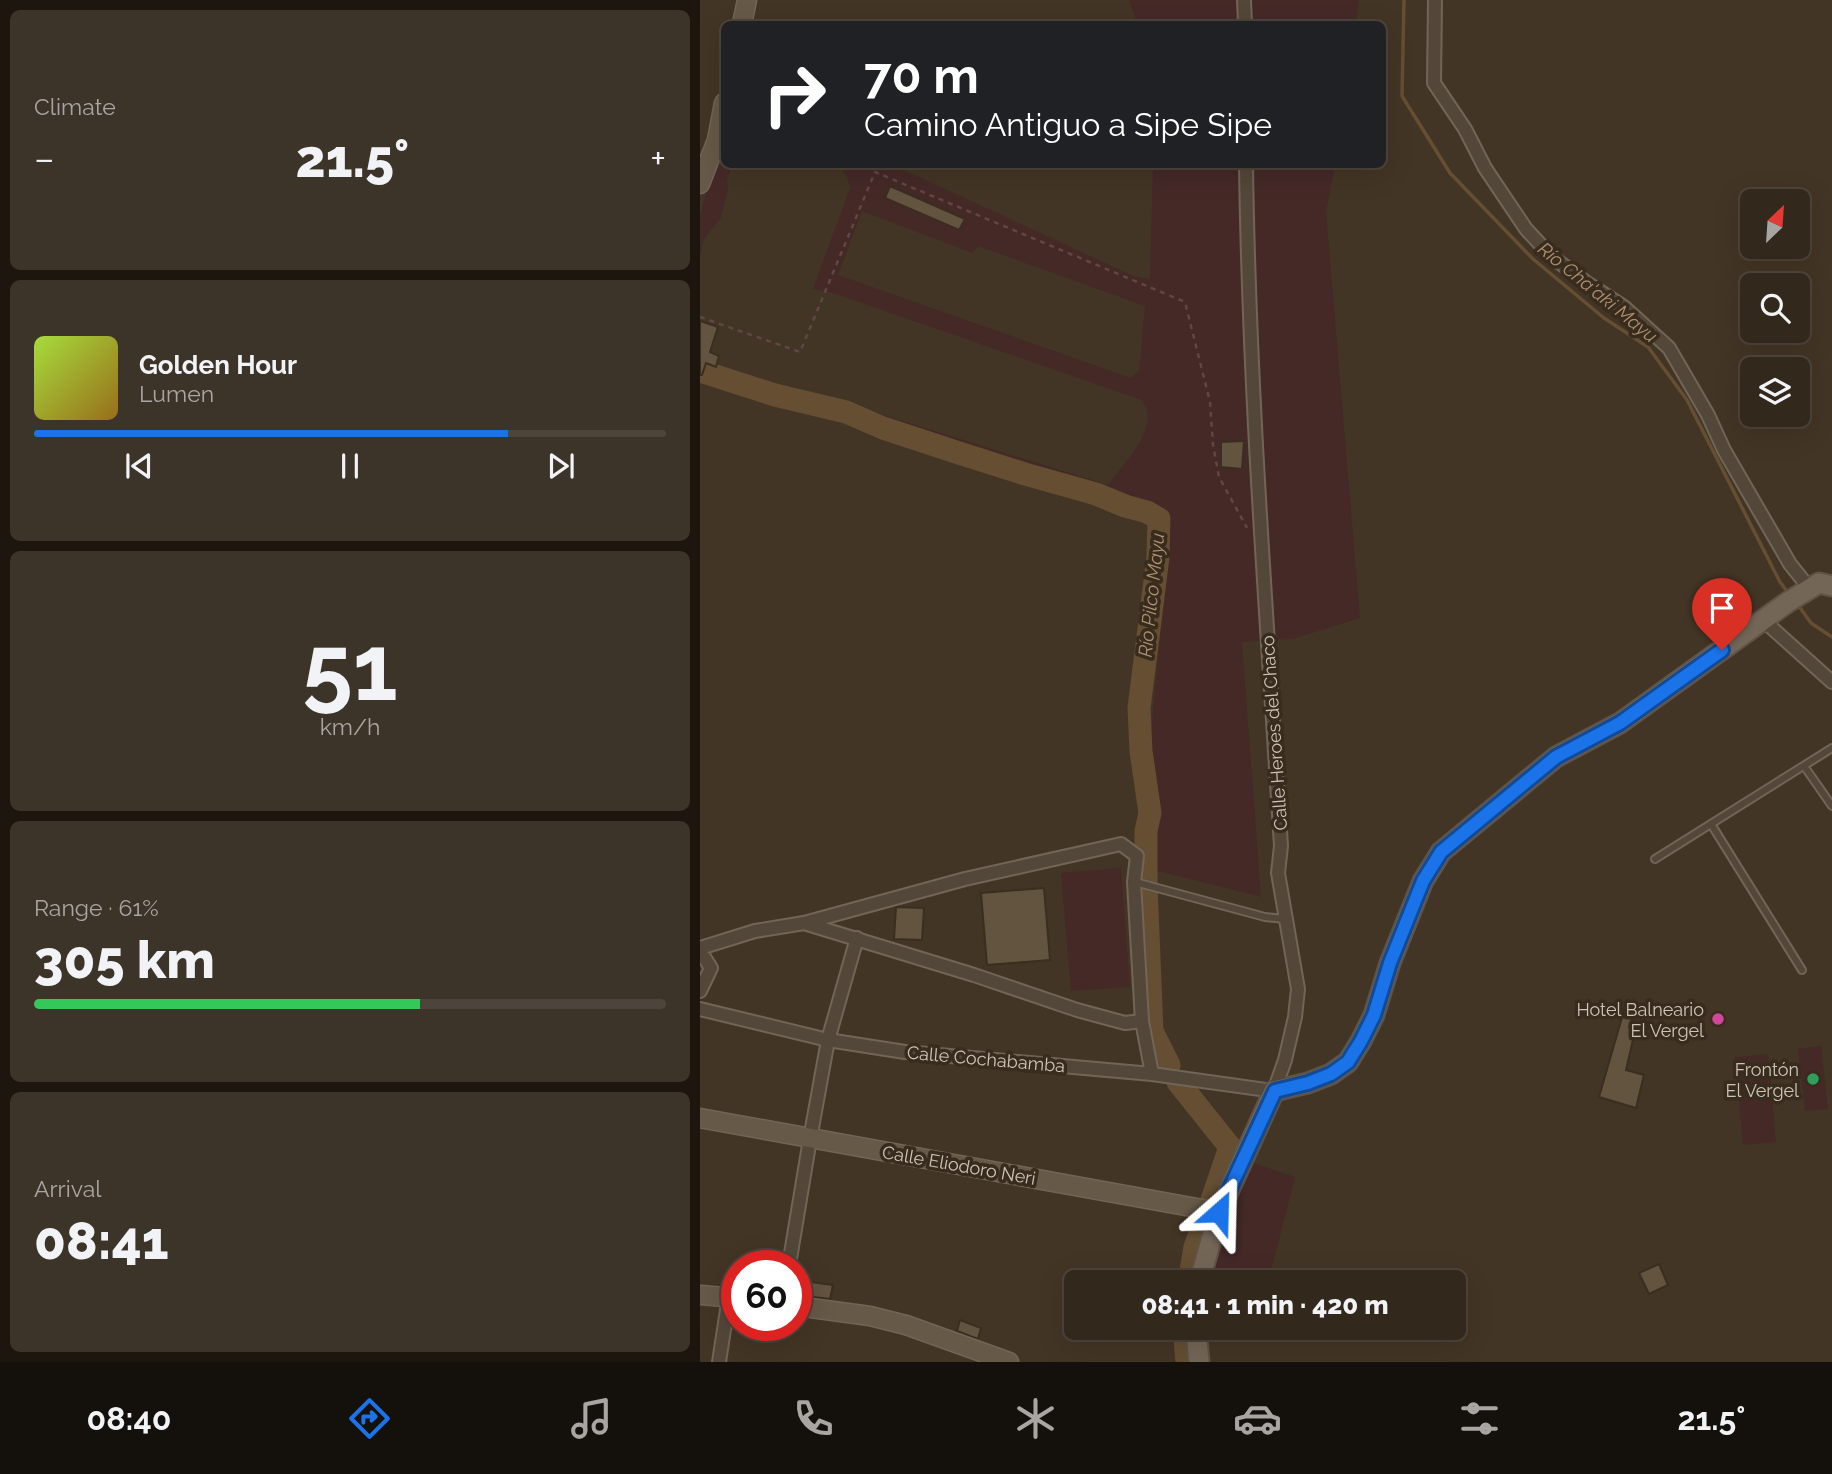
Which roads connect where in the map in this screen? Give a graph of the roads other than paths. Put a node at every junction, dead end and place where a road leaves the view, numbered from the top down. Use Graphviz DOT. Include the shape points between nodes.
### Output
graph roads {
  1 [pos="747,0"];
  2 [pos="1244,0"];
  3 [pos="1435,0"];
  4 [pos="743,21"];
  5 [pos="1245,21"];
  6 [pos="721,119"];
  7 [pos="1246,168"];
  8 [pos="700,184"];
  9 [pos="1814,588"];
  10 [pos="1763,621"];
  11 [pos="1832,682"];
  12 [pos="1832,748"];
  13 [pos="1804,766"];
  14 [pos="1832,806"];
  15 [pos="1711,824"];
  16 [pos="1655,859"];
  17 [pos="1134,882"];
  18 [pos="1285,919"];
  19 [pos="804,923"];
  20 [pos="857,938"];
  21 [pos="700,948"];
  22 [pos="700,955"];
  23 [pos="1802,970"];
  24 [pos="700,991"];
  25 [pos="700,1009"];
  26 [pos="1142,1021"];
  27 [pos="828,1040"];
  28 [pos="1152,1073"];
  29 [pos="1275,1091"];
  30 [pos="700,1118"];
  31 [pos="810,1139"];
  32 [pos="1219,1212"];
  33 [pos="792,1250"];
  34 [pos="1203,1270"];
  35 [pos="700,1295"];
  36 [pos="721,1296"];
  37 [pos="812,1308"];
  38 [pos="1197,1340"];
  39 [pos="724,1341"];
  40 [pos="719,1362"];
  41 [pos="1009,1362"];
  42 [pos="1199,1362"];
  1 -- 4 [label="street"];
  2 -- 5 [label="street"];
  3 -- 9 [label="street" via="1434,83 1485,168 1526,229 1551,256 1624,307 1669,348 1790,564"];
  6 -- 8 [label="street"];
  7 -- 18 [label="street, Calle Heroes del Chaco" via="1260,512 1281,846 1278,873"];
  9 -- 10 [label="main road"];
  10 -- 11 [label="street"];
  10 -- 29 [label="main road" via="1620,723 1556,757 1441,852 1423,881 1374,1015 1348,1062 1331,1074"];
  12 -- 13 [label="lane"];
  13 -- 14 [label="lane"];
  13 -- 15 [label="lane"];
  15 -- 16 [label="lane"];
  15 -- 23 [label="lane"];
  17 -- 18 [label="lane"];
  17 -- 19 [label="street" via="1137,856 1121,844 965,879"];
  17 -- 26 [label="street"];
  18 -- 29 [label="street, Calle Heroes del Chaco" via="1298,989"];
  19 -- 20 [label="street"];
  19 -- 21 [label="street" via="755,931"];
  20 -- 26 [label="street" via="1077,1010 1125,1023"];
  20 -- 27 [label="street"];
  22 -- 24 [label="street" via="711,968"];
  25 -- 27 [label="street, Calle Cochabamba"];
  26 -- 28 [label="street"];
  27 -- 28 [label="street, Calle Cochabamba" via="905,1052"];
  27 -- 31 [label="street"];
  28 -- 29 [label="street, Calle Cochabamba"];
  29 -- 32 [label="main road, Calle Heroes del Chaco"];
  30 -- 31 [label="street, Calle Eliodoro Neri"];
  31 -- 32 [label="street, Calle Eliodoro Neri"];
  31 -- 33 [label="street"];
  32 -- 34 [label="main road, Calle Heroes del Chaco"];
  35 -- 36 [label="street"];
  37 -- 41 [label="street" via="906,1325"];
  38 -- 42 [label="main road"];
  39 -- 40 [label="street"];
}
